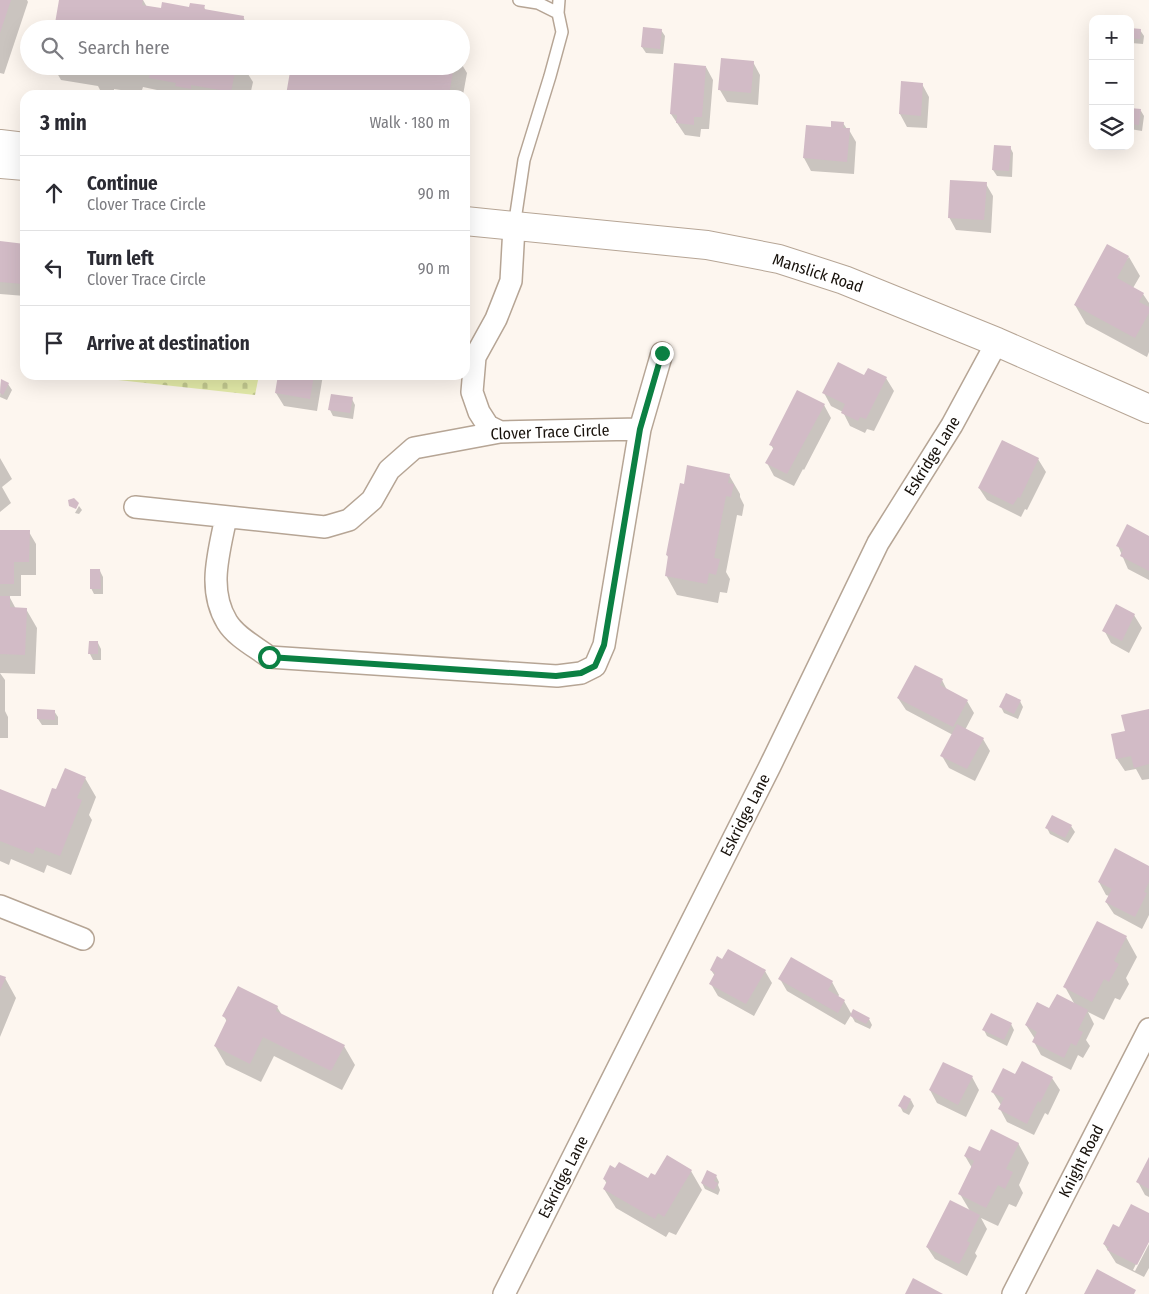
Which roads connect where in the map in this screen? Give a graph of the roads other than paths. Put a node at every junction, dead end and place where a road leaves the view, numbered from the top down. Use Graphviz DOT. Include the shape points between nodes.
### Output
graph roads {
  1 [pos="519,0"];
  2 [pos="559,0"];
  3 [pos="558,13"];
  4 [pos="0,144"];
  5 [pos="20,146"];
  6 [pos="0,164"];
  7 [pos="20,166"];
  8 [pos="470,222"];
  9 [pos="514,227"];
  10 [pos="998,342"];
  11 [pos="662,353"];
  12 [pos="1149,409"];
  13 [pos="640,429"];
  14 [pos="500,432"];
  15 [pos="135,507"];
  16 [pos="226,517"];
  17 [pos="0,906"];
  18 [pos="83,939"];
  19 [pos="1149,1029"];
  20 [pos="504,1294"];
  21 [pos="1013,1294"];
  1 -- 3 [label="lane" via="538,3"];
  2 -- 3 [label="lane"];
  3 -- 9 [label="lane" via="562,32 524,160"];
  4 -- 5 [label="main road"];
  6 -- 7 [label="main road"];
  8 -- 9 [label="main road, Manslick Road"];
  9 -- 10 [label="main road, Manslick Road" via="707,246 778,259 844,280"];
  9 -- 14 [label="street" via="511,281 496,319 475,357 472,392 488,426"];
  10 -- 12 [label="main road, Manslick Road"];
  10 -- 20 [label="street, Eskridge Lane" via="952,425 878,543 770,766"];
  11 -- 13 [label="street"];
  13 -- 14 [label="street, Clover Trace Circle"];
  13 -- 16 [label="street" via="604,645 595,666 581,673 556,676 269,657 228,623 216,597 215,569"];
  14 -- 16 [label="street, Clover Trace Circle" via="414,448 389,470 372,500 349,520 333,525 300,526"];
  15 -- 16 [label="street, Clover Trace Circle"];
  17 -- 18 [label="street"];
  19 -- 21 [label="street, Knight Road"];
}
